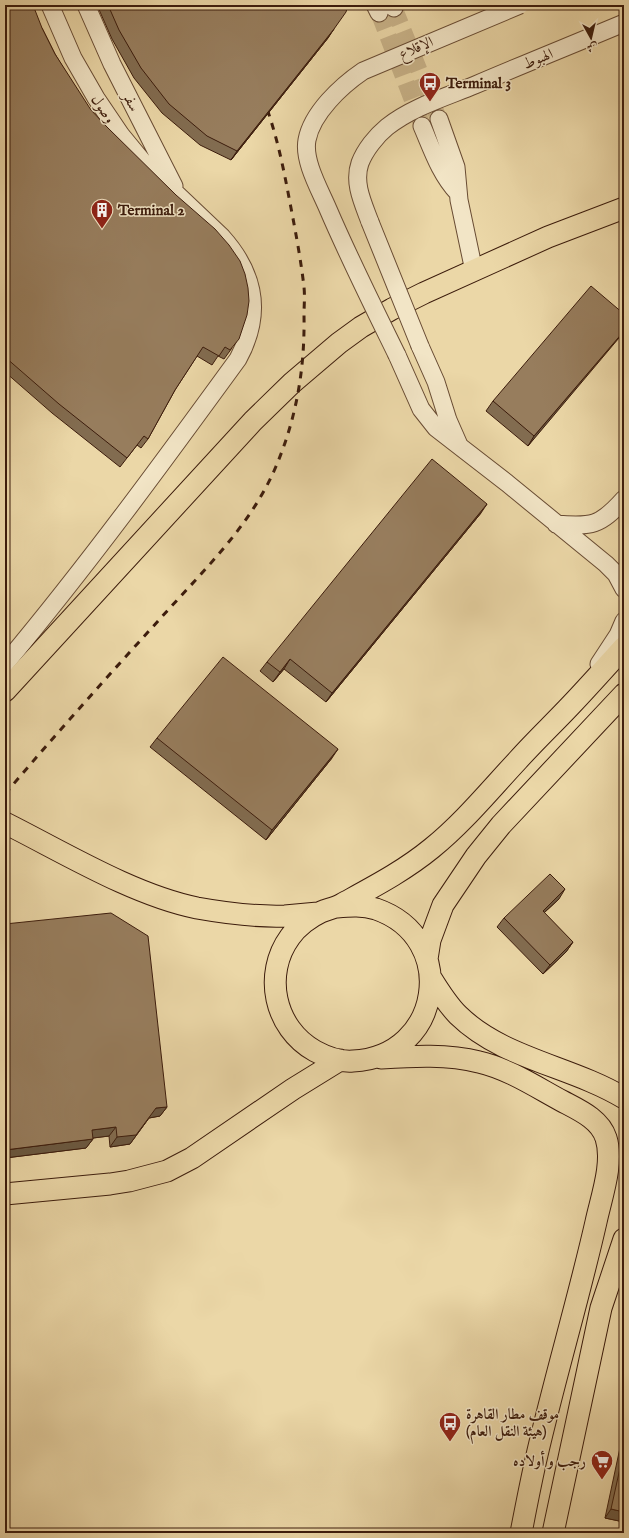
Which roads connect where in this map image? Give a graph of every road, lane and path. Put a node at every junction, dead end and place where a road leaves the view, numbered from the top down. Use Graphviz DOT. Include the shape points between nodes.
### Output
graph roads {
  1 [pos="50,5"];
  2 [pos="86,5"];
  3 [pos="520,5"];
  4 [pos="624,24"];
  5 [pos="439,119"];
  6 [pos="422,126"];
  7 [pos="458,193"];
  8 [pos="180,197"];
  9 [pos="624,208"];
  10 [pos="474,271"];
  11 [pos="459,446"];
  12 [pos="624,499"];
  13 [pos="556,524"];
  14 [pos="624,589"];
  15 [pos="624,621"];
  16 [pos="624,647"];
  17 [pos="5,664"];
  18 [pos="588,687"];
  19 [pos="5,691"];
  20 [pos="624,694"];
  21 [pos="5,823"];
  22 [pos="328,910"];
  23 [pos="429,969"];
  24 [pos="373,1058"];
  25 [pos="340,1060"];
  26 [pos="619,1092"];
  27 [pos="5,1194"];
  28 [pos="624,1239"];
  29 [pos="521,1533"];
  30 [pos="553,1533"];
  1 -- 8 [label="street, وصول" via="73,58 120,135 144,163"];
  2 -- 8 [label="street, سفر" via="112,64"];
  3 -- 11 [label="street, الإقلاع, bridge" via="363,71 323,108 310,130 307,142 310,167 338,234 415,396 427,419"];
  4 -- 11 [label="street, الهبوط, bridge" via="412,111 376,137 360,162 357,177 370,222 436,382"];
  5 -- 7 [label="street" via="456,167"];
  6 -- 7 [label="street" via="442,172"];
  7 -- 10 [label="street"];
  8 -- 17 [label="street, وصول" via="222,237 246,272 253,310 246,342 238,359 176,444"];
  9 -- 10 [label="main road" via="548,237"];
  10 -- 19 [label="main road" via="424,293 361,327 287,388 253,421"];
  11 -- 13 [label="street, الإقلاع"];
  12 -- 13 [label="street" via="612,513 598,522 580,526"];
  13 -- 14 [label="street, الإقلاع" via="606,564 616,574"];
  15 -- 18 [label="street" via="618,635 596,667"];
  16 -- 18 [label="main road"];
  18 -- 22 [label="main road" via="443,839 400,871"];
  20 -- 23 [label="main road" via="501,825 476,856 443,905 430,940"];
  21 -- 22 [label="main road" via="133,886 188,905 256,916 284,916"];
  22 -- 23 [label="main road" via="356,905 374,908 392,916 407,927 419,942"];
  22 -- 25 [label="main road" via="304,923 291,935 276,968 274,985 281,1014 294,1034 322,1055"];
  23 -- 24 [label="main road" via="429,999 422,1019 410,1037 393,1050"];
  23 -- 26 [label="main road" via="444,1000 457,1014 481,1032 514,1052"];
  24 -- 25 [label="main road"];
  24 -- 29 [label="main road" via="458,1058 500,1069 585,1114 599,1126 607,1140 607,1173 536,1456"];
  25 -- 27 [label="main road" via="192,1158 167,1171 110,1184"];
  28 -- 30 [label="main road" via="601,1308"];
}
